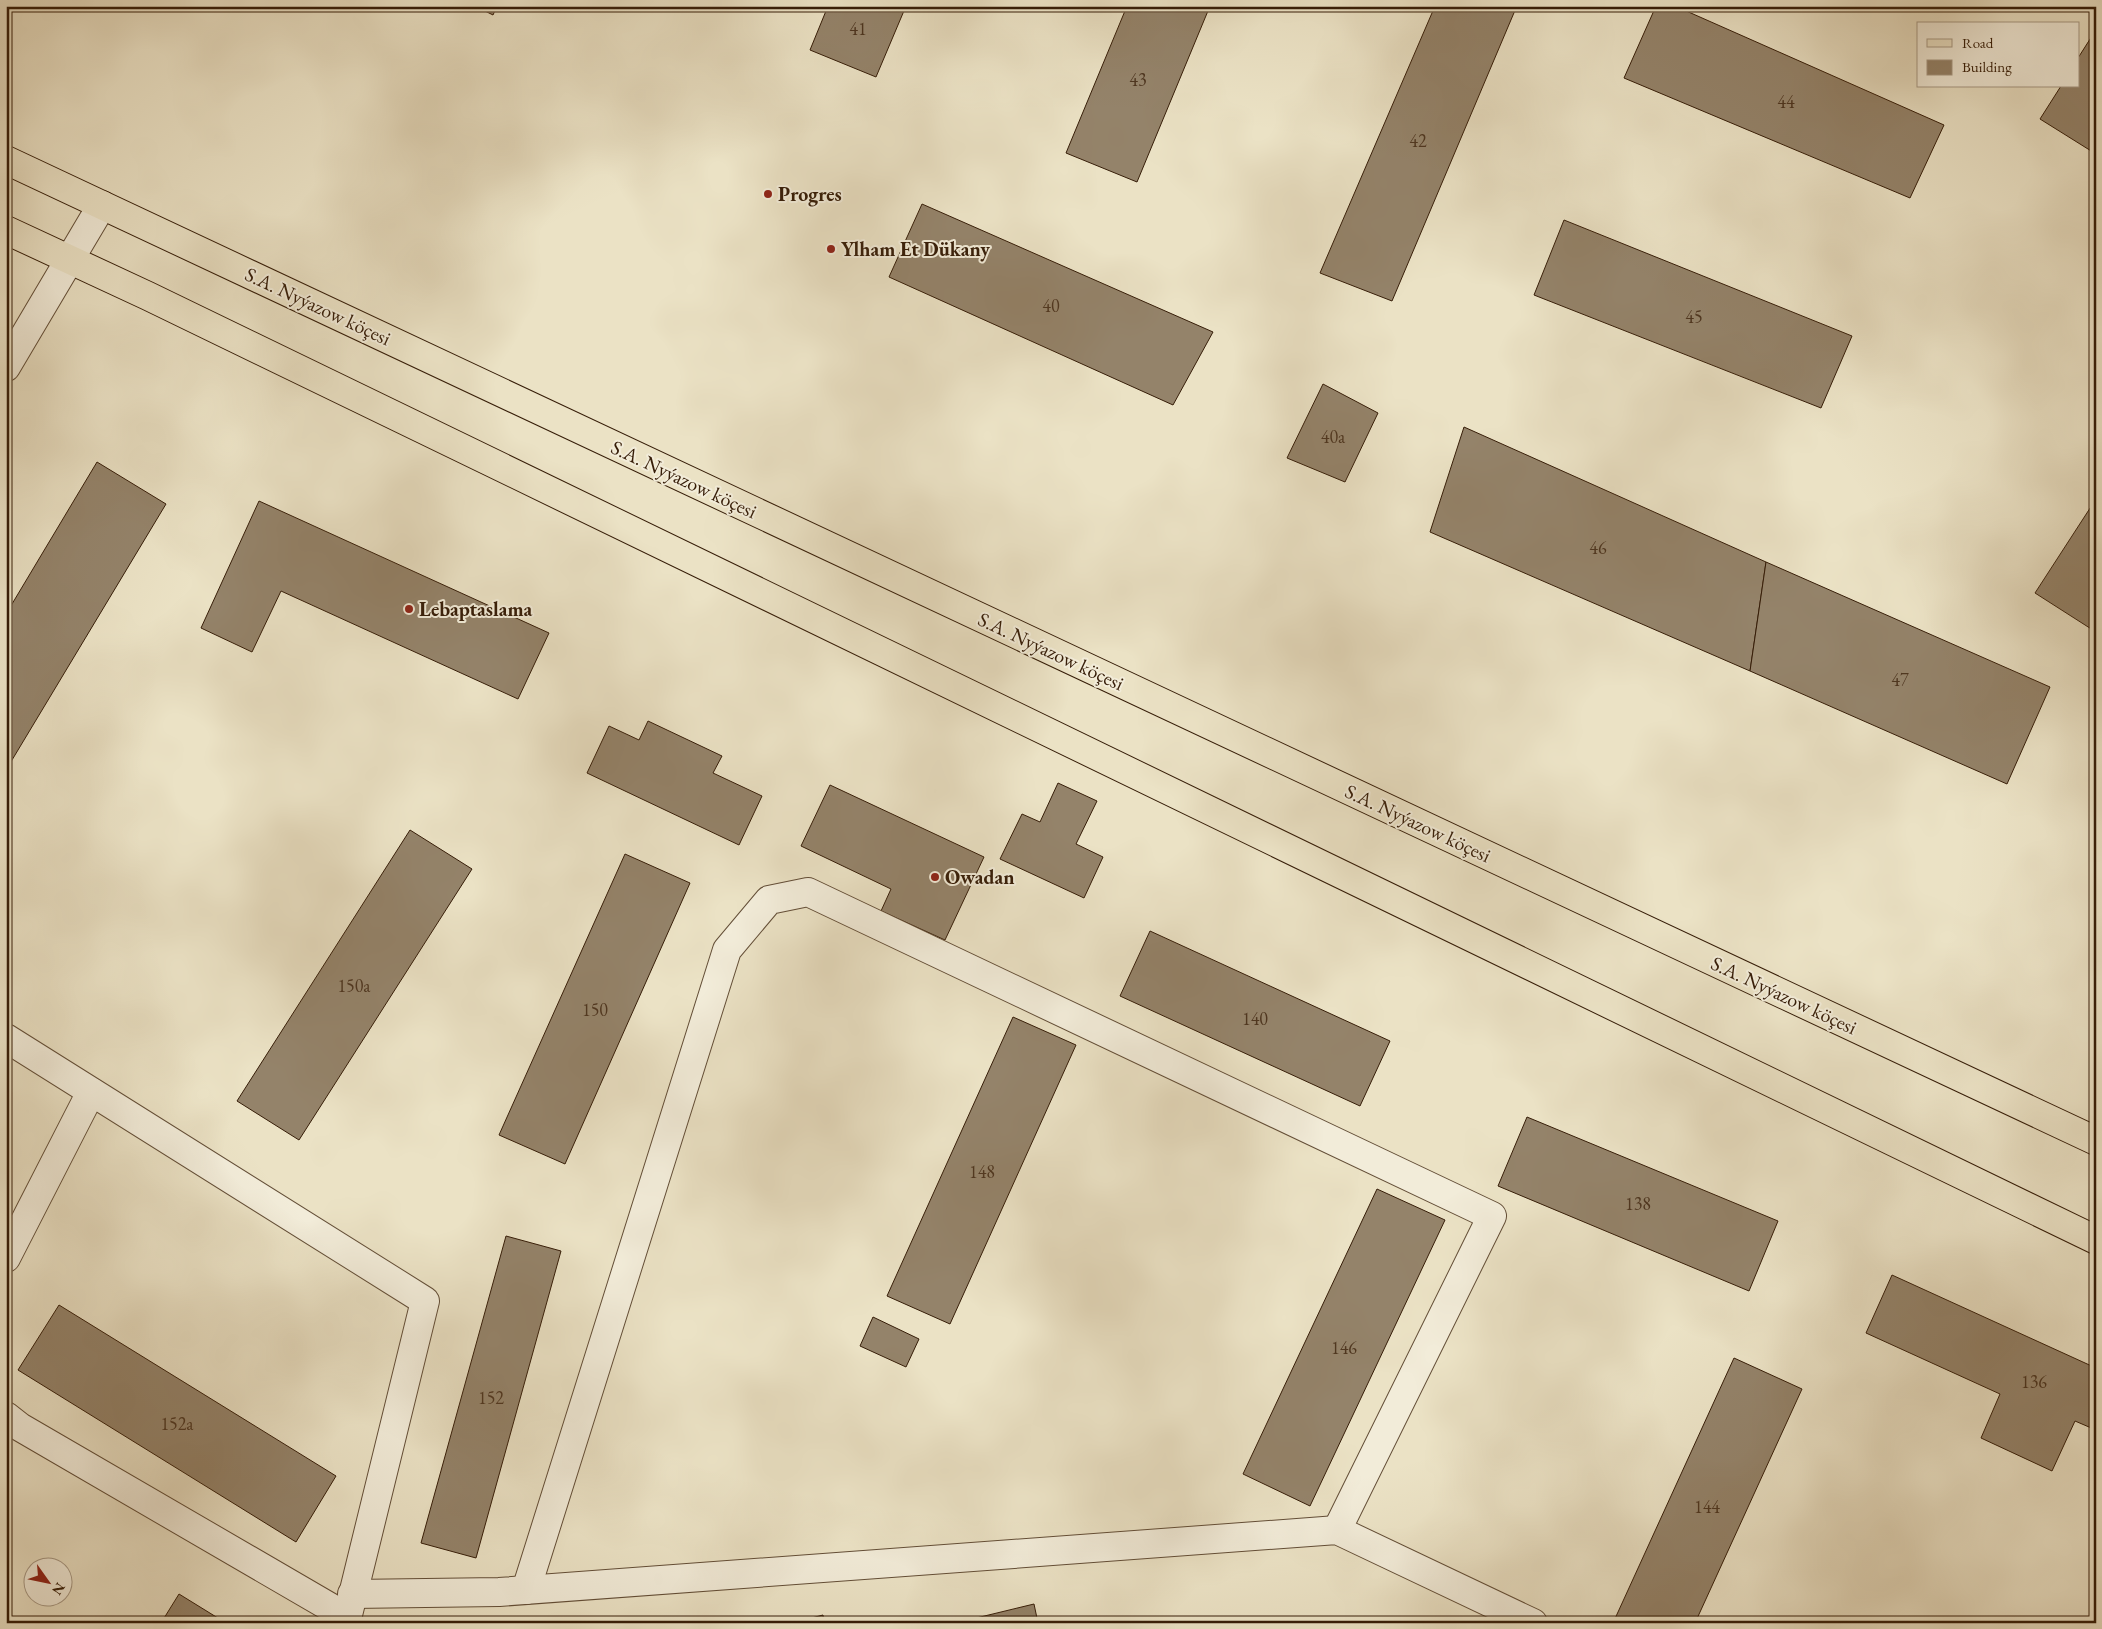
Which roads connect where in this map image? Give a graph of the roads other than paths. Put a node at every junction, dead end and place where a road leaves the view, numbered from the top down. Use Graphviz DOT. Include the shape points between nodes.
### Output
graph roads {
  1 [pos="6,160"];
  2 [pos="102,205"];
  3 [pos="6,230"];
  4 [pos="71,260"];
  5 [pos="6,367"];
  6 [pos="6,1038"];
  7 [pos="91,1092"];
  8 [pos="2096,1141"];
  9 [pos="2096,1240"];
  10 [pos="6,1258"];
  11 [pos="6,1416"];
  12 [pos="1337,1530"];
  13 [pos="526,1590"];
  14 [pos="348,1611"];
  15 [pos="1533,1623"];
  1 -- 2 [label="main road, S.A. Nyýazow köçesi"];
  2 -- 4 [label="street"];
  2 -- 8 [label="main road, S.A. Nyýazow köçesi"];
  3 -- 4 [label="main road"];
  4 -- 5 [label="street"];
  4 -- 9 [label="main road"];
  6 -- 7 [label="street"];
  7 -- 10 [label="street"];
  7 -- 14 [label="street" via="425,1301"];
  11 -- 14 [label="street" via="20,1427"];
  12 -- 13 [label="street"];
  12 -- 13 [label="street" via="1492,1216 808,892 770,900 727,950"];
  12 -- 15 [label="street"];
  13 -- 14 [label="street"];
}
